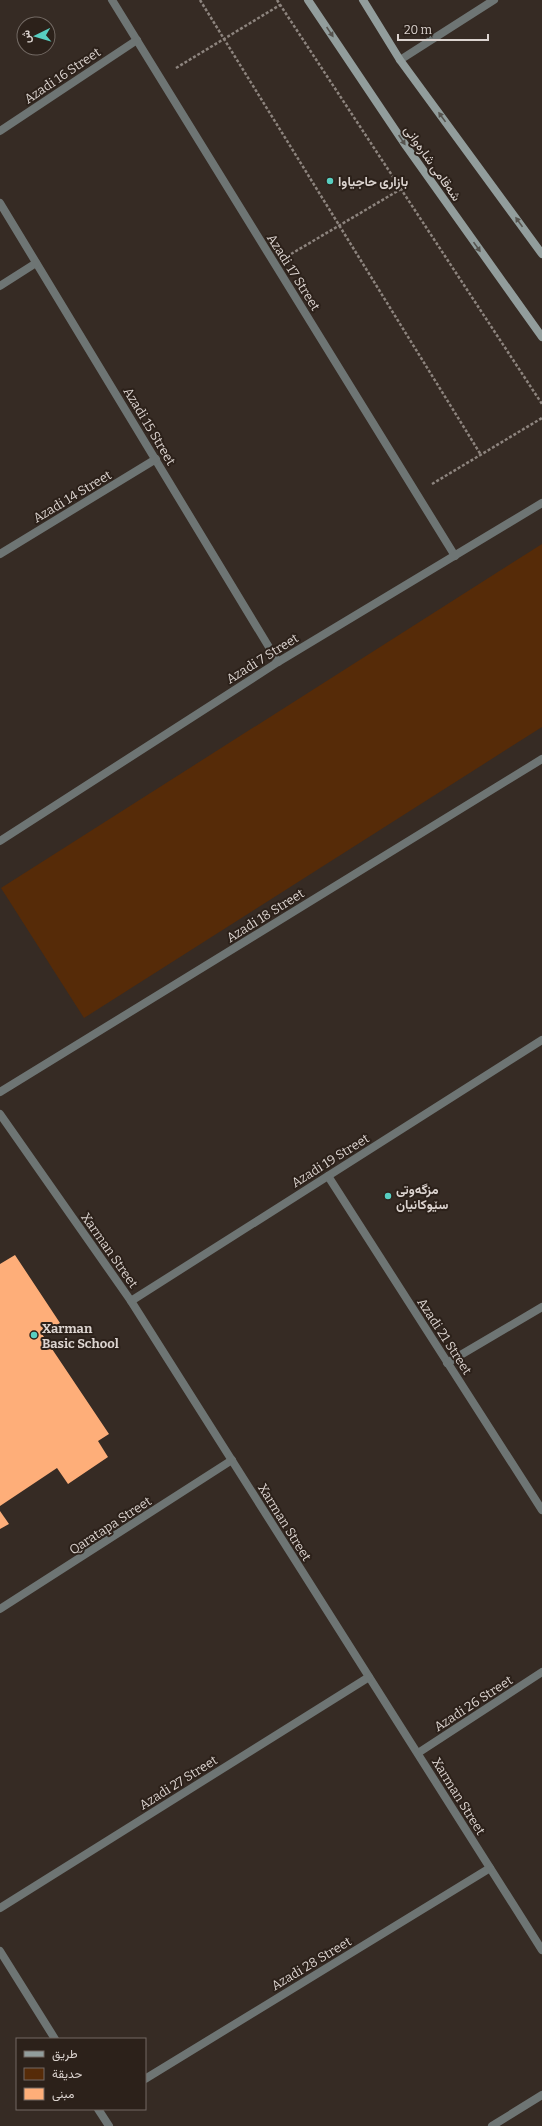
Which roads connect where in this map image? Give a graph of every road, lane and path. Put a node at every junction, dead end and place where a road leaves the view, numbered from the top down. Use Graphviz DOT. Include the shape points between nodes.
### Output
graph roads {
  1 [pos="112,0"];
  2 [pos="200,0"];
  3 [pos="277,0"];
  4 [pos="308,0"];
  5 [pos="363,0"];
  6 [pos="494,0"];
  7 [pos="280,4"];
  8 [pos="224,38"];
  9 [pos="137,40"];
  10 [pos="400,60"];
  11 [pos="160,77"];
  12 [pos="0,131"];
  13 [pos="400,189"];
  14 [pos="0,203"];
  15 [pos="339,226"];
  16 [pos="542,253"];
  17 [pos="36,263"];
  18 [pos="275,264"];
  19 [pos="0,286"];
  20 [pos="542,337"];
  21 [pos="542,404"];
  22 [pos="542,418"];
  23 [pos="481,455"];
  24 [pos="156,459"];
  25 [pos="416,493"];
  26 [pos="542,503"];
  27 [pos="0,554"];
  28 [pos="455,556"];
  29 [pos="278,662"];
  30 [pos="542,759"];
  31 [pos="0,841"];
  32 [pos="542,1040"];
  33 [pos="0,1092"];
  34 [pos="0,1114"];
  35 [pos="328,1176"];
  36 [pos="131,1301"];
  37 [pos="542,1306"];
  38 [pos="447,1363"];
  39 [pos="232,1460"];
  40 [pos="542,1510"];
  41 [pos="0,1609"];
  42 [pos="542,1672"];
  43 [pos="369,1677"];
  44 [pos="418,1753"];
  45 [pos="490,1868"];
  46 [pos="0,1908"];
  47 [pos="542,1950"];
  48 [pos="0,1951"];
  49 [pos="54,2038"];
  50 [pos="146,2078"];
  51 [pos="542,2095"];
  52 [pos="99,2110"];
  53 [pos="109,2126"];
  54 [pos="492,2126"];
  1 -- 9 [label="street, Azadi 17 Street"];
  2 -- 8 [label="path"];
  3 -- 7 [label="path"];
  4 -- 20 [label="main road, شەقامی شارەوانی, one-way" via="406,146"];
  5 -- 10 [label="main road"];
  6 -- 10 [label="street"];
  7 -- 8 [label="path"];
  7 -- 13 [label="path"];
  8 -- 11 [label="path"];
  8 -- 15 [label="path"];
  9 -- 11 [label="street, Azadi 17 Street"];
  9 -- 12 [label="street, Azadi 16 Street"];
  16 -- 10 [label="main road, one-way"];
  11 -- 18 [label="street, Azadi 17 Street"];
  13 -- 15 [label="path"];
  13 -- 21 [label="path"];
  14 -- 17 [label="street, Azadi 15 Street"];
  15 -- 18 [label="path"];
  15 -- 23 [label="path"];
  17 -- 19 [label="street"];
  17 -- 24 [label="street, Azadi 15 Street"];
  18 -- 25 [label="street, Azadi 17 Street"];
  22 -- 23 [label="path"];
  23 -- 25 [label="path"];
  24 -- 27 [label="street, Azadi 14 Street"];
  24 -- 29 [label="street, Azadi 15 Street"];
  25 -- 28 [label="street, Azadi 17 Street"];
  26 -- 28 [label="street, Azadi 7 Street"];
  28 -- 29 [label="street, Azadi 7 Street"];
  29 -- 31 [label="street, Azadi 7 Street"];
  30 -- 33 [label="street, Azadi 18 Street"];
  32 -- 35 [label="street, Azadi 19 Street"];
  34 -- 36 [label="street, Xarman Street"];
  35 -- 36 [label="street, Azadi 19 Street"];
  35 -- 38 [label="street, Azadi 21 Street"];
  36 -- 39 [label="street, Xarman Street"];
  37 -- 38 [label="street"];
  38 -- 40 [label="street, Azadi 21 Street"];
  39 -- 41 [label="street, Qaratapa Street"];
  39 -- 43 [label="street, Xarman Street"];
  42 -- 44 [label="street, Azadi 26 Street"];
  43 -- 44 [label="street, Xarman Street"];
  43 -- 46 [label="street, Azadi 27 Street"];
  44 -- 45 [label="street, Xarman Street"];
  45 -- 47 [label="street, Xarman Street"];
  45 -- 50 [label="street, Azadi 28 Street"];
  48 -- 49 [label="street"];
  51 -- 54 [label="street"];
  52 -- 53 [label="street"];
}
